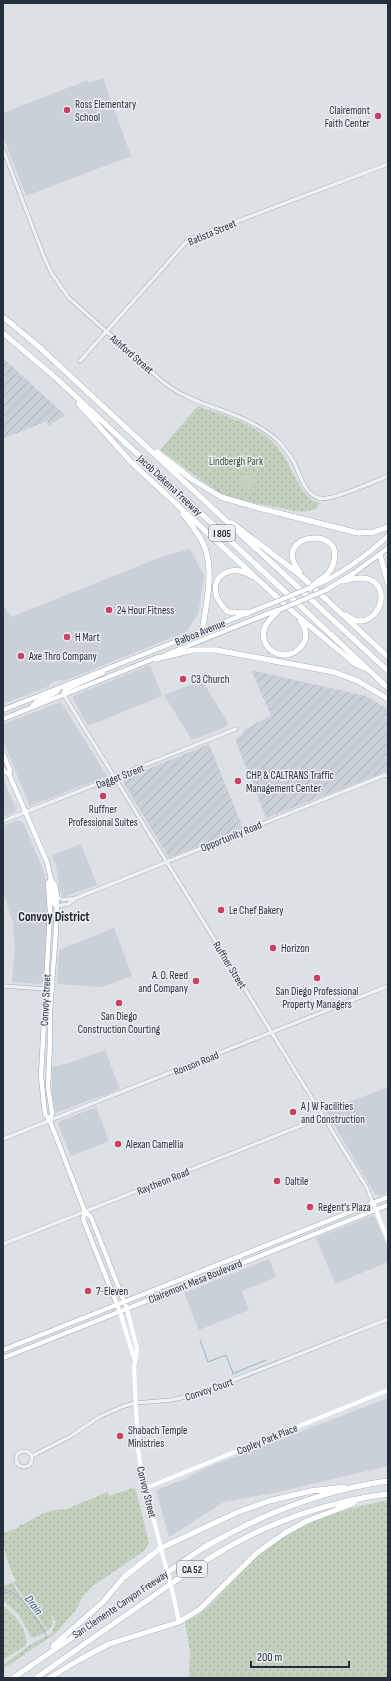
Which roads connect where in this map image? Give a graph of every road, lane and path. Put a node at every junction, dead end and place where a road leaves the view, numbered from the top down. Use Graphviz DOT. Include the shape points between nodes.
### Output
graph roads {
  1 [pos="3,149"];
  2 [pos="388,164"];
  3 [pos="3,317"];
  4 [pos="106,332"];
  5 [pos="3,333"];
  6 [pos="80,361"];
  7 [pos="56,378"];
  8 [pos="132,434"];
  9 [pos="388,476"];
  10 [pos="202,499"];
  11 [pos="176,504"];
  12 [pos="388,527"];
  13 [pos="388,536"];
  14 [pos="388,548"];
  15 [pos="380,555"];
  16 [pos="343,581"];
  17 [pos="318,583"];
  18 [pos="388,583"];
  19 [pos="267,586"];
  20 [pos="309,586"];
  21 [pos="279,610"];
  22 [pos="339,611"];
  23 [pos="293,612"];
  24 [pos="248,613"];
  25 [pos="202,632"];
  26 [pos="388,657"];
  27 [pos="155,659"];
  28 [pos="110,668"];
  29 [pos="369,670"];
  30 [pos="388,671"];
  31 [pos="59,688"];
  32 [pos="388,688"];
  33 [pos="64,695"];
  34 [pos="388,699"];
  35 [pos="31,708"];
  36 [pos="3,710"];
  37 [pos="3,719"];
  38 [pos="236,729"];
  39 [pos="3,754"];
  40 [pos="3,769"];
  41 [pos="9,774"];
  42 [pos="387,775"];
  43 [pos="115,778"];
  44 [pos="25,812"];
  45 [pos="3,821"];
  46 [pos="167,862"];
  47 [pos="49,881"];
  48 [pos="57,897"];
  49 [pos="76,898"];
  50 [pos="57,906"];
  51 [pos="3,986"];
  52 [pos="388,986"];
  53 [pos="46,989"];
  54 [pos="52,989"];
  55 [pos="272,1033"];
  56 [pos="43,1035"];
  57 [pos="41,1061"];
  58 [pos="48,1062"];
  59 [pos="48,1087"];
  60 [pos="323,1117"];
  61 [pos="50,1121"];
  62 [pos="3,1139"];
  63 [pos="388,1197"];
  64 [pos="373,1203"];
  65 [pos="388,1205"];
  66 [pos="376,1210"];
  67 [pos="85,1212"];
  68 [pos="388,1240"];
  69 [pos="3,1244"];
  70 [pos="124,1302"];
  71 [pos="117,1305"];
  72 [pos="127,1309"];
  73 [pos="120,1312"];
  74 [pos="388,1319"];
  75 [pos="3,1350"];
  76 [pos="3,1358"];
  77 [pos="134,1358"];
  78 [pos="388,1390"];
  79 [pos="136,1403"];
  80 [pos="32,1456"];
  81 [pos="388,1481"];
  82 [pos="364,1484"];
  83 [pos="146,1488"];
  84 [pos="388,1494"];
  85 [pos="367,1497"];
  86 [pos="161,1548"];
  87 [pos="179,1622"];
  88 [pos="40,1658"];
  89 [pos="13,1678"];
  90 [pos="36,1678"];
  91 [pos="49,1678"];
  1 -- 4 [label="street, Ashford Street" via="52,274 69,298"];
  2 -- 4 [label="street, Batista Street" via="188,240"];
  3 -- 8 [label="highway, Jacob Dekema Freeway / I 805" via="37,345"];
  4 -- 6 [label="street, Batista Street"];
  4 -- 9 [label="street, Ashford Street" via="176,392 246,419 269,433 289,454 307,490 314,497 333,497"];
  5 -- 7 [label="highway, Jacob Dekema Freeway / I 805"];
  7 -- 11 [label="highway" via="124,455"];
  7 -- 29 [label="highway, Jacob Dekema Freeway / I 805"];
  8 -- 10 [label="highway, Jacob Dekema Freeway / I 805"];
  8 -- 12 [label="highway" via="190,478 221,497 358,533 374,532"];
  10 -- 20 [label="highway" via="300,575"];
  10 -- 30 [label="highway, Jacob Dekema Freeway / I 805"];
  11 -- 19 [label="highway"];
  11 -- 25 [label="highway" via="205,547 209,563 210,575"];
  13 -- 17 [label="main road" via="342,572"];
  14 -- 15 [label="main road, Balboa Avenue"];
  15 -- 16 [label="main road, Balboa Avenue"];
  15 -- 18 [label="highway"];
  16 -- 21 [label="main road, Balboa Avenue, bridge"];
  16 -- 22 [label="highway" via="360,578 372,580 379,588 382,599 378,611 368,619 357,621"];
  17 -- 20 [label="highway, bridge"];
  17 -- 20 [label="highway" via="330,573 336,555 332,545 322,538 311,538 294,547 292,555 294,565"];
  19 -- 23 [label="highway"];
  19 -- 24 [label="highway" via="245,571 236,569 225,572 219,578 216,587 217,597 222,606 228,612"];
  20 -- 22 [label="highway"];
  20 -- 24 [label="main road, Balboa Avenue, bridge"];
  21 -- 23 [label="highway" via="264,628 266,643 270,650 278,655 289,655 300,649 306,638 304,624"];
  21 -- 27 [label="main road, Balboa Avenue"];
  22 -- 26 [label="highway"];
  23 -- 29 [label="highway" via="354,663"];
  24 -- 25 [label="main road, Balboa Avenue"];
  25 -- 28 [label="main road, Balboa Avenue"];
  27 -- 33 [label="main road, Balboa Avenue"];
  27 -- 34 [label="highway" via="194,650 216,650 334,672 358,681"];
  28 -- 31 [label="main road, Balboa Avenue"];
  28 -- 33 [label="main road" via="100,676 66,689"];
  29 -- 32 [label="highway, Jacob Dekema Freeway / I 805"];
  31 -- 35 [label="main road" via="57,692 36,702"];
  31 -- 36 [label="main road, Balboa Avenue"];
  33 -- 35 [label="main road, Balboa Avenue"];
  33 -- 43 [label="street, Ruffner Street"];
  35 -- 37 [label="main road, Balboa Avenue"];
  38 -- 43 [label="street, Dagget Street"];
  39 -- 41 [label="main road, Convoy Street" via="10,770"];
  40 -- 41 [label="main road, Convoy Street"];
  41 -- 44 [label="main road, Convoy Street"];
  42 -- 46 [label="street, Opportunity Road"];
  43 -- 44 [label="street, Dagget Street"];
  43 -- 46 [label="street, Ruffner Street"];
  44 -- 45 [label="street, Dagget Street"];
  44 -- 47 [label="main road, Convoy Street" via="47,862"];
  46 -- 49 [label="street, Opportunity Road"];
  46 -- 55 [label="street, Ruffner Street"];
  47 -- 48 [label="main road, Convoy Street" via="55,885"];
  47 -- 50 [label="main road" via="52,885 53,904"];
  47 -- 53 [label="main road, Convoy Street"];
  48 -- 49 [label="street" via="63,900"];
  48 -- 50 [label="main road, Convoy Street"];
  49 -- 50 [label="street, Opportunity Road" via="68,904"];
  50 -- 54 [label="main road, Convoy Street"];
  51 -- 53 [label="street"];
  52 -- 55 [label="street, Ronson Road"];
  53 -- 54 [label="street"];
  53 -- 56 [label="main road, Convoy Street"];
  54 -- 58 [label="main road, Convoy Street"];
  55 -- 60 [label="street, Ruffner Street"];
  55 -- 61 [label="street, Ronson Road"];
  56 -- 57 [label="main road, Convoy Street"];
  56 -- 58 [label="main road" via="46,1039 45,1058"];
  57 -- 59 [label="main road"];
  57 -- 61 [label="main road, Convoy Street" via="43,1105"];
  58 -- 59 [label="main road, Convoy Street"];
  59 -- 61 [label="main road, Convoy Street" via="52,1113"];
  60 -- 64 [label="street, Ruffner Street" via="366,1186"];
  60 -- 67 [label="street, Raytheon Road"];
  61 -- 62 [label="street, Ronson Road"];
  61 -- 67 [label="main road, Convoy Street"];
  63 -- 64 [label="main road, Clairemont Mesa Boulevard"];
  64 -- 66 [label="main road, Ruffner Street"];
  64 -- 70 [label="main road, Clairemont Mesa Boulevard"];
  65 -- 66 [label="main road, Clairemont Mesa Boulevard"];
  66 -- 68 [label="main road, Ruffner Street"];
  66 -- 72 [label="main road, Clairemont Mesa Boulevard"];
  67 -- 69 [label="street, Raytheon Road"];
  67 -- 70 [label="main road, Convoy Street" via="90,1217"];
  67 -- 71 [label="main road, Convoy Street" via="84,1219"];
  70 -- 71 [label="main road, Clairemont Mesa Boulevard"];
  70 -- 72 [label="main road, Convoy Street"];
  71 -- 73 [label="main road, Convoy Street"];
  71 -- 75 [label="main road, Clairemont Mesa Boulevard"];
  72 -- 73 [label="main road, Clairemont Mesa Boulevard"];
  72 -- 77 [label="main road, Convoy Street" via="136,1349"];
  73 -- 76 [label="main road, Clairemont Mesa Boulevard"];
  73 -- 77 [label="main road, Convoy Street"];
  74 -- 79 [label="street, Convoy Court" via="201,1393 172,1400"];
  77 -- 79 [label="main road, Convoy Street"];
  78 -- 83 [label="main road, Copley Park Place"];
  79 -- 80 [label="street, Convoy Court" via="99,1417 71,1436"];
  79 -- 83 [label="main road, Convoy Street" via="138,1449"];
  80 -- 80 [label="street, Convoy Court" via="22,1450 17,1453 15,1461 18,1466 26,1467"];
  81 -- 82 [label="highway, San Clemente Canyon Freeway / CA 52"];
  82 -- 86 [label="highway" via="311,1490 269,1501 238,1512"];
  82 -- 88 [label="highway, San Clemente Canyon Freeway / CA 52" via="311,1498 231,1531"];
  83 -- 86 [label="main road, Convoy Street"];
  84 -- 85 [label="highway, San Clemente Canyon Freeway / CA 52"];
  85 -- 87 [label="highway" via="285,1533 258,1552 200,1609"];
  85 -- 90 [label="highway, San Clemente Canyon Freeway / CA 52" via="279,1522 226,1548"];
  86 -- 87 [label="main road, Convoy Street, bridge"];
  86 -- 88 [label="highway" via="124,1577 103,1602"];
  87 -- 91 [label="highway" via="109,1644"];
  88 -- 89 [label="highway, San Clemente Canyon Freeway / CA 52"];
}
